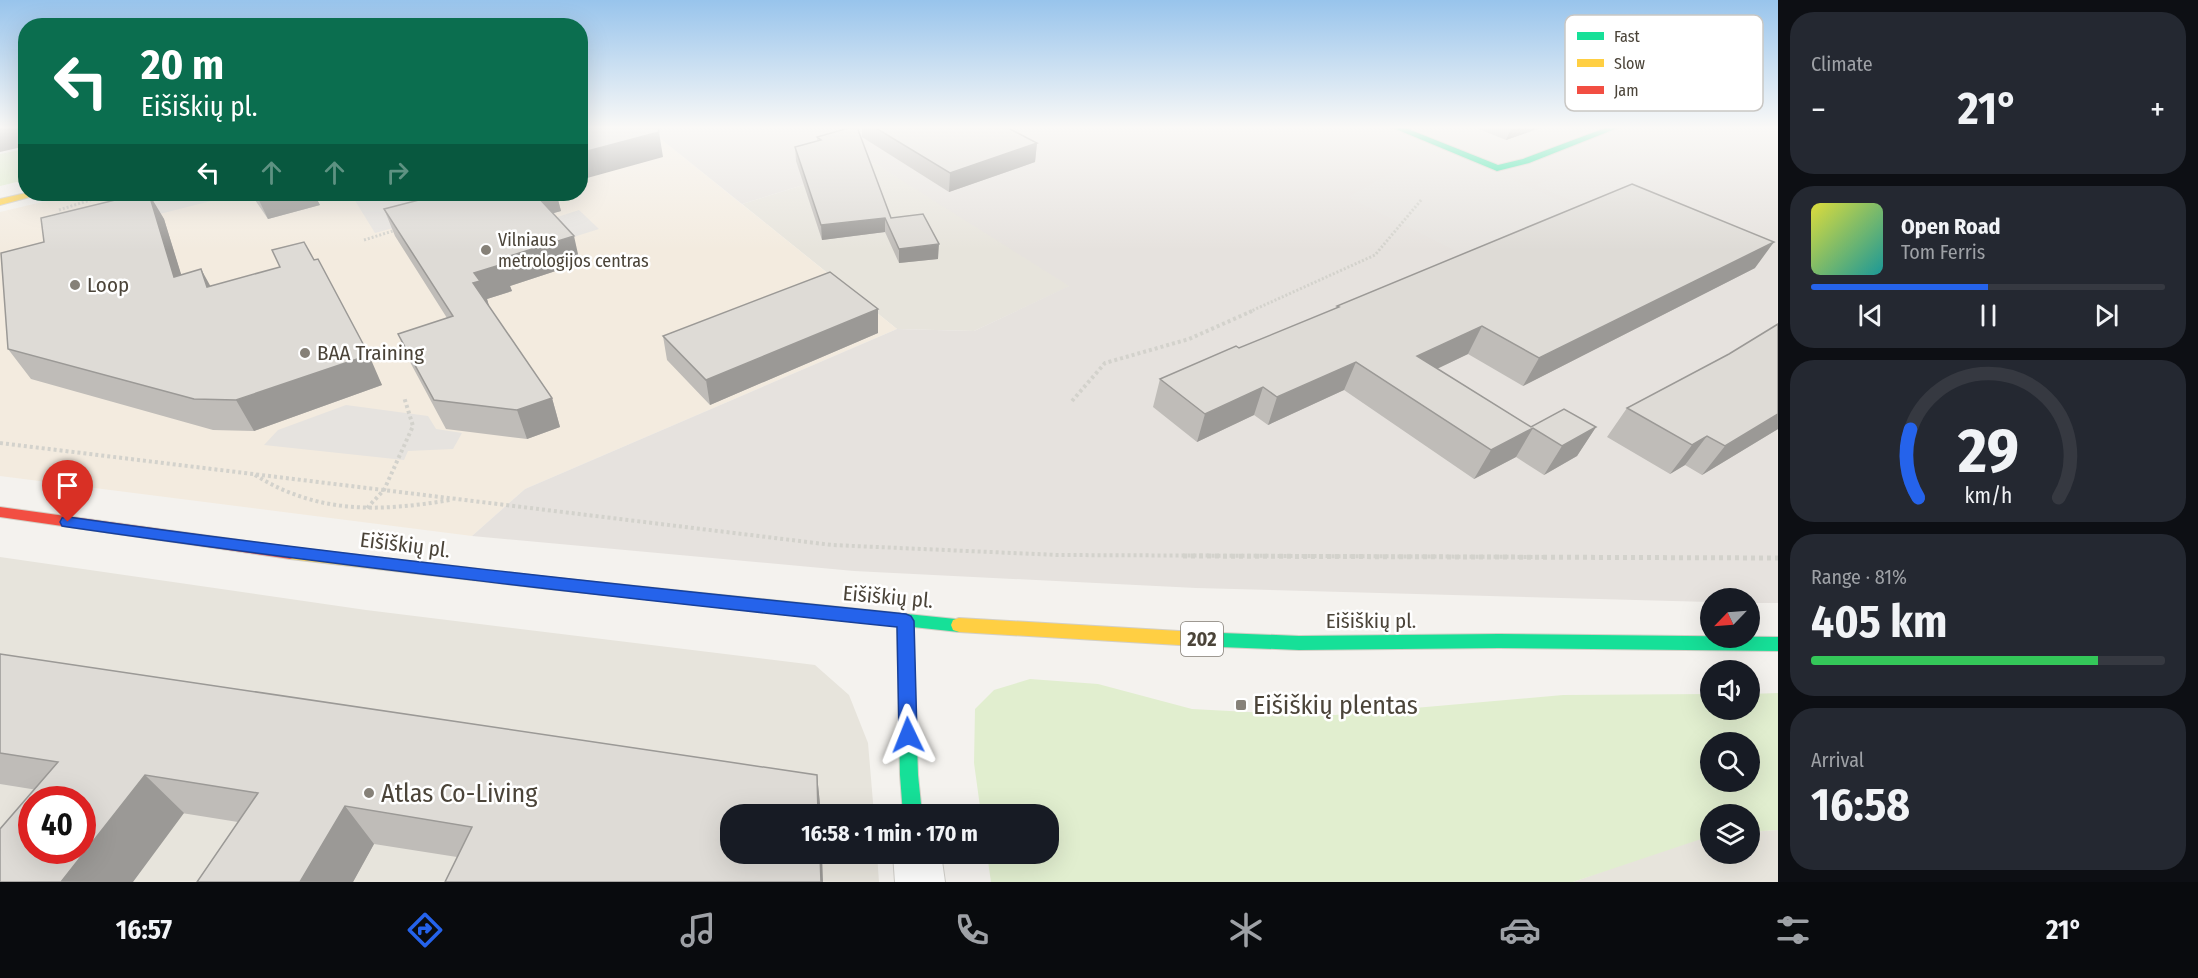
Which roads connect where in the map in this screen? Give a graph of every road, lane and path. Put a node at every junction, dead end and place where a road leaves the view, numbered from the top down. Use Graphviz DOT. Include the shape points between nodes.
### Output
graph roads {
  1 [pos="18,198"];
  2 [pos="1422,199"];
  3 [pos="88,201"];
  4 [pos="0,202"];
  5 [pos="49,214"];
  6 [pos="399,230"];
  7 [pos="364,240"];
  8 [pos="404,397"];
  9 [pos="1072,401"];
  10 [pos="0,443"];
  11 [pos="254,474"];
  12 [pos="384,490"];
  13 [pos="453,499"];
  14 [pos="367,509"];
  15 [pos="0,513"];
  16 [pos="1778,558"];
  17 [pos="906,621"];
  18 [pos="1778,644"];
  19 [pos="912,804"];
  20 [pos="918,864"];
  21 [pos="920,882"];
  1 -- 4 [label="main road"];
  2 -- 9 [label="path" via="1375,255 1189,339 1106,363"];
  3 -- 5 [label="path"];
  6 -- 7 [label="path"];
  8 -- 12 [label="path" via="413,426"];
  10 -- 11 [label="path"];
  11 -- 12 [label="path"];
  11 -- 14 [label="path" via="306,502"];
  12 -- 13 [label="path"];
  12 -- 14 [label="path"];
  13 -- 14 [label="path"];
  13 -- 16 [label="path" via="844,546 1058,555"];
  15 -- 17 [label="main road, Eišiškių pl. / 202" via="270,551"];
  17 -- 18 [label="main road, Eišiškių pl. / 202" via="1299,643"];
  17 -- 19 [label="main road"];
  20 -- 21 [label="street"];
}
